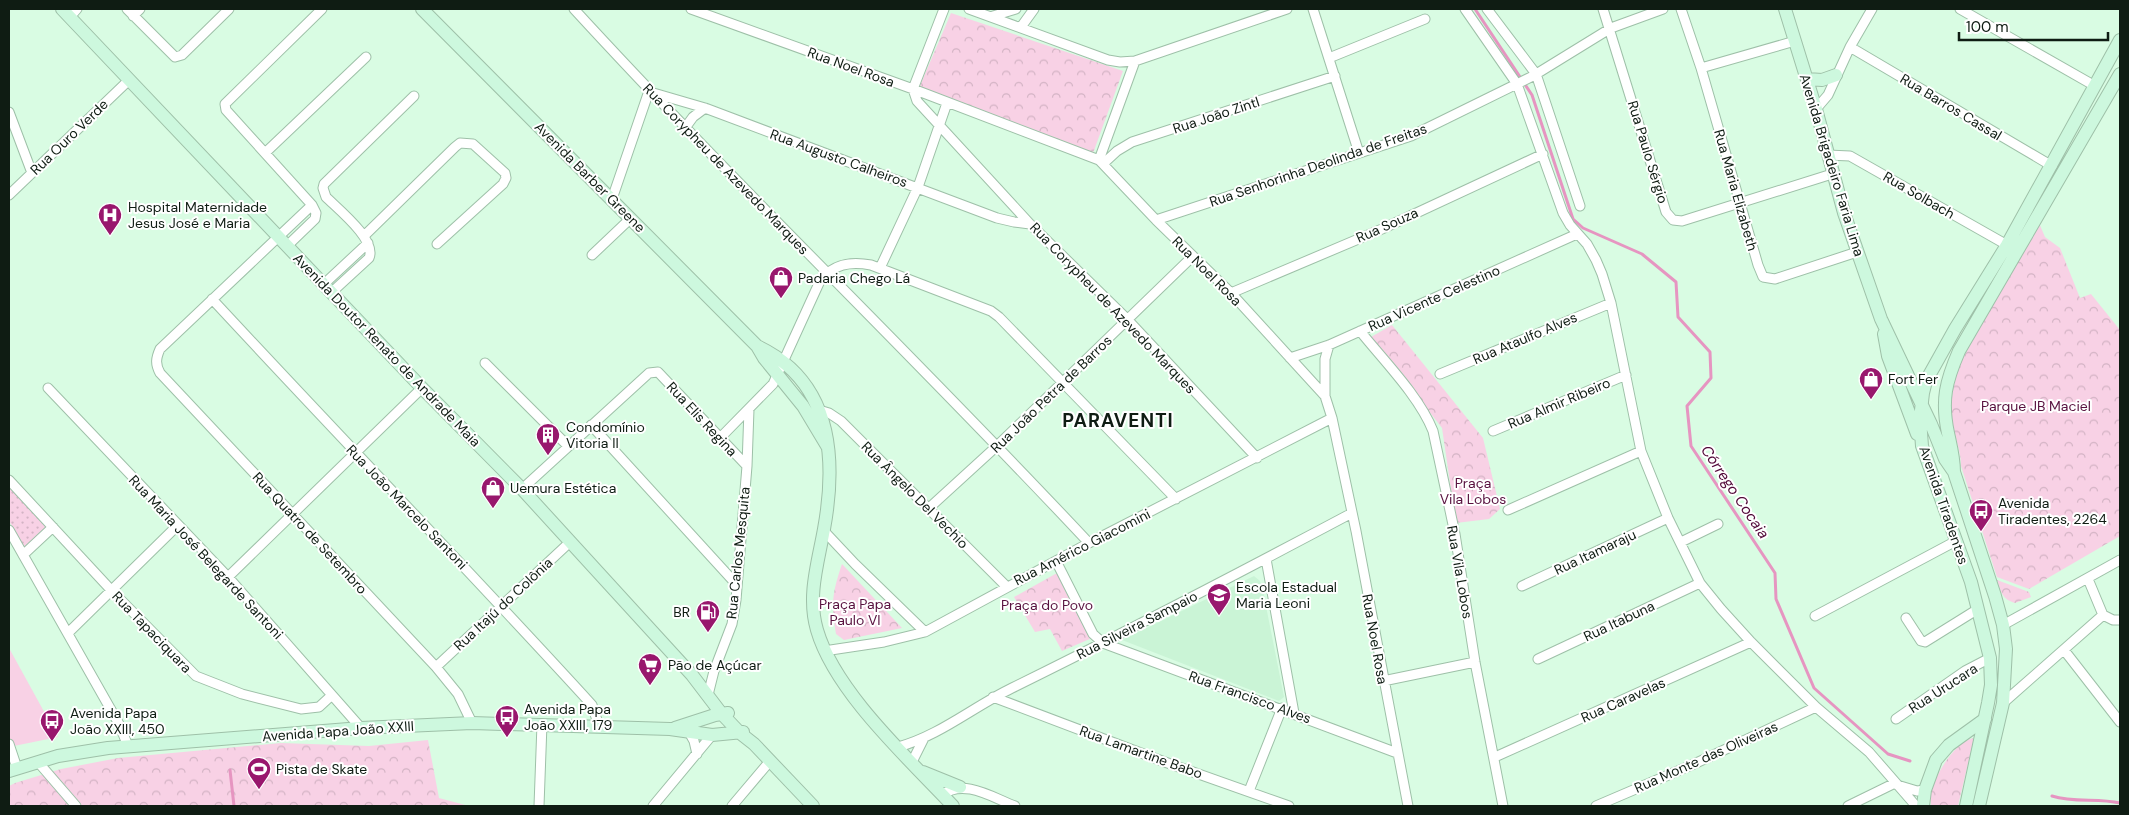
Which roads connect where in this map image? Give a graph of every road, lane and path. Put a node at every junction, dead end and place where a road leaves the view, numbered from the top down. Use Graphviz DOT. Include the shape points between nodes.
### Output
graph roads {
  1 [pos="140,9"];
  2 [pos="229,9"];
  3 [pos="322,9"];
  4 [pos="422,9"];
  5 [pos="574,9"];
  6 [pos="691,9"];
  7 [pos="944,9"];
  8 [pos="970,9"];
  9 [pos="1016,9"];
  10 [pos="1034,9"];
  11 [pos="1287,9"];
  12 [pos="1313,9"];
  13 [pos="1465,9"];
  14 [pos="1487,9"];
  15 [pos="1603,9"];
  16 [pos="1664,9"];
  17 [pos="1681,9"];
  18 [pos="1785,9"];
  19 [pos="1872,9"];
  20 [pos="1960,9"];
  21 [pos="66,10"];
  22 [pos="703,11"];
  23 [pos="130,12"];
  24 [pos="993,16"];
  25 [pos="1425,19"];
  26 [pos="1021,26"];
  27 [pos="1611,28"];
  28 [pos="2120,40"];
  29 [pos="1795,41"];
  30 [pos="1850,47"];
  31 [pos="366,57"];
  32 [pos="1329,58"];
  33 [pos="1135,61"];
  34 [pos="1701,68"];
  35 [pos="2120,74"];
  36 [pos="1534,75"];
  37 [pos="1836,75"];
  38 [pos="1334,76"];
  39 [pos="1807,79"];
  40 [pos="129,80"];
  41 [pos="1520,83"];
  42 [pos="2095,86"];
  43 [pos="913,89"];
  44 [pos="649,91"];
  45 [pos="414,96"];
  46 [pos="947,103"];
  47 [pos="705,108"];
  48 [pos="1816,109"];
  49 [pos="9,112"];
  50 [pos="940,126"];
  51 [pos="685,128"];
  52 [pos="265,153"];
  53 [pos="1358,154"];
  54 [pos="1543,154"];
  55 [pos="1828,155"];
  56 [pos="1102,162"];
  57 [pos="2052,166"];
  58 [pos="32,172"];
  59 [pos="1832,174"];
  60 [pos="918,187"];
  61 [pos="9,195"];
  62 [pos="612,199"];
  63 [pos="1740,202"];
  64 [pos="312,205"];
  65 [pos="1580,206"];
  66 [pos="631,218"];
  67 [pos="1156,220"];
  68 [pos="1030,224"];
  69 [pos="1577,234"];
  70 [pos="366,239"];
  71 [pos="283,241"];
  72 [pos="437,244"];
  73 [pos="2007,245"];
  74 [pos="1857,252"];
  75 [pos="592,255"];
  76 [pos="1193,256"];
  77 [pos="880,268"];
  78 [pos="827,272"];
  79 [pos="328,288"];
  80 [pos="1230,293"];
  81 [pos="212,299"];
  82 [pos="1610,303"];
  83 [pos="1127,319"];
  84 [pos="1881,320"];
  85 [pos="1360,331"];
  86 [pos="1329,344"];
  87 [pos="756,346"];
  88 [pos="1290,358"];
  89 [pos="783,362"];
  90 [pos="485,363"];
  91 [pos="1440,374"];
  92 [pos="779,375"];
  93 [pos="1626,375"];
  94 [pos="1062,383"];
  95 [pos="48,388"];
  96 [pos="422,388"];
  97 [pos="1325,396"];
  98 [pos="1920,404"];
  99 [pos="749,409"];
  100 [pos="819,410"];
  101 [pos="1332,418"];
  102 [pos="591,425"];
  103 [pos="1493,431"];
  104 [pos="720,439"];
  105 [pos="998,445"];
  106 [pos="568,446"];
  107 [pos="827,446"];
  108 [pos="1922,446"];
  109 [pos="1641,451"];
  110 [pos="355,454"];
  111 [pos="1257,458"];
  112 [pos="747,466"];
  113 [pos="1954,472"];
  114 [pos="9,480"];
  115 [pos="522,489"];
  116 [pos="1176,499"];
  117 [pos="929,508"];
  118 [pos="1508,510"];
  119 [pos="1352,514"];
  120 [pos="293,516"];
  121 [pos="1668,518"];
  122 [pos="1718,524"];
  123 [pos="178,525"];
  124 [pos="53,527"];
  125 [pos="9,530"];
  126 [pos="824,531"];
  127 [pos="1956,541"];
  128 [pos="570,542"];
  129 [pos="1681,542"];
  130 [pos="1089,543"];
  131 [pos="23,555"];
  132 [pos="1266,559"];
  133 [pos="2120,560"];
  134 [pos="1056,561"];
  135 [pos="228,577"];
  136 [pos="2088,579"];
  137 [pos="1700,583"];
  138 [pos="737,585"];
  139 [pos="1006,586"];
  140 [pos="1522,586"];
  141 [pos="112,591"];
  142 [pos="502,606"];
  143 [pos="1978,609"];
  144 [pos="2103,615"];
  145 [pos="1815,616"];
  146 [pos="1906,618"];
  147 [pos="2001,620"];
  148 [pos="2120,620"];
  149 [pos="68,632"];
  150 [pos="925,632"];
  151 [pos="1751,642"];
  152 [pos="1103,643"];
  153 [pos="2064,650"];
  154 [pos="824,651"];
  155 [pos="1990,658"];
  156 [pos="1538,659"];
  157 [pos="1475,662"];
  158 [pos="436,667"];
  159 [pos="1383,681"];
  160 [pos="708,695"];
  161 [pos="332,696"];
  162 [pos="993,697"];
  163 [pos="2003,703"];
  164 [pos="1816,707"];
  165 [pos="1282,708"];
  166 [pos="724,713"];
  167 [pos="1294,713"];
  168 [pos="1896,719"];
  169 [pos="1985,719"];
  170 [pos="2120,722"];
  171 [pos="467,723"];
  172 [pos="542,724"];
  173 [pos="596,724"];
  174 [pos="361,728"];
  175 [pos="670,729"];
  176 [pos="689,732"];
  177 [pos="743,732"];
  178 [pos="712,735"];
  179 [pos="924,738"];
  180 [pos="124,743"];
  181 [pos="9,744"];
  182 [pos="898,747"];
  183 [pos="1397,753"];
  184 [pos="697,754"];
  185 [pos="1495,757"];
  186 [pos="770,761"];
  187 [pos="38,762"];
  188 [pos="916,766"];
  189 [pos="13,770"];
  190 [pos="1895,783"];
  191 [pos="960,787"];
  192 [pos="1925,790"];
  193 [pos="1249,791"];
  194 [pos="942,795"];
  195 [pos="1011,805"];
  196 [pos="76,806"];
  197 [pos="539,806"];
  198 [pos="653,806"];
  199 [pos="732,806"];
  200 [pos="813,806"];
  201 [pos="953,806"];
  202 [pos="994,806"];
  203 [pos="1289,806"];
  204 [pos="1408,806"];
  205 [pos="1503,806"];
  206 [pos="1596,806"];
  207 [pos="1848,806"];
  208 [pos="1916,806"];
  209 [pos="1923,806"];
  210 [pos="1966,806"];
  211 [pos="1979,806"];
  1 -- 23 [label="street"];
  2 -- 23 [label="street" via="178,57 171,55"];
  3 -- 52 [label="street" via="225,104 226,110"];
  4 -- 62 [label="street, Avenida Barber Greene"];
  5 -- 44 [label="street, Rua Corypheu de Azevedo Marques"];
  6 -- 22 [label="street, Rua Noel Rosa"];
  7 -- 43 [label="street"];
  8 -- 24 [label="street"];
  9 -- 24 [label="street"];
  10 -- 26 [label="street"];
  11 -- 33 [label="street"];
  12 -- 32 [label="street"];
  13 -- 41 [label="street"];
  14 -- 36 [label="street"];
  15 -- 27 [label="street, Rua Paulo Sérgio"];
  16 -- 27 [label="street, Rua Senhorinha Deolinda de Freitas"];
  17 -- 34 [label="street, Rua Maria Elizabeth"];
  18 -- 29 [label="street, Avenida Brigadeiro Faria Lima"];
  19 -- 30 [label="street"];
  20 -- 42 [label="street"];
  21 -- 40 [label="street, Avenida Doutor Renato de Andrade Maia"];
  22 -- 43 [label="street, Rua Noel Rosa"];
  24 -- 26 [label="street"];
  25 -- 32 [label="street"];
  26 -- 33 [label="street" via="1114,62"];
  27 -- 36 [label="street, Rua Senhorinha Deolinda de Freitas"];
  27 -- 63 [label="street, Rua Paulo Sérgio" via="1666,212 1673,220 1682,221"];
  28 -- 42 [label="street, Avenida Tiradentes"];
  29 -- 34 [label="street"];
  29 -- 39 [label="street, Avenida Brigadeiro Faria Lima"];
  30 -- 37 [label="street"];
  30 -- 57 [label="street, Rua Barros Cassal"];
  31 -- 52 [label="street"];
  32 -- 38 [label="street"];
  33 -- 56 [label="street"];
  34 -- 63 [label="street, Rua Maria Elizabeth"];
  35 -- 113 [label="street, Avenida Tiradentes" via="1959,351 1944,396"];
  36 -- 41 [label="street, Rua Senhorinha Deolinda de Freitas"];
  36 -- 65 [label="street"];
  37 -- 39 [label="street" via="1822,80"];
  37 -- 48 [label="street" via="1828,95"];
  38 -- 53 [label="street"];
  38 -- 56 [label="street, Rua João Zintl" via="1132,142"];
  39 -- 48 [label="street, Avenida Brigadeiro Faria Lima"];
  40 -- 58 [label="street, Rua Ouro Verde"];
  40 -- 71 [label="street, Avenida Doutor Renato de Andrade Maia"];
  41 -- 53 [label="street, Rua Senhorinha Deolinda de Freitas" via="1411,136"];
  41 -- 54 [label="street"];
  42 -- 57 [label="street, Avenida Tiradentes"];
  43 -- 46 [label="street, Rua Noel Rosa"];
  43 -- 50 [label="street, Rua Corypheu de Azevedo Marques" via="917,102"];
  44 -- 47 [label="street, Rua Augusto Calheiros"];
  44 -- 51 [label="street, Rua Corypheu de Azevedo Marques"];
  44 -- 62 [label="street"];
  45 -- 70 [label="street" via="324,184 326,197"];
  46 -- 50 [label="street"];
  46 -- 56 [label="street, Rua Noel Rosa"];
  47 -- 51 [label="street"];
  47 -- 60 [label="street, Rua Augusto Calheiros"];
  48 -- 55 [label="street, Avenida Brigadeiro Faria Lima"];
  49 -- 58 [label="street"];
  50 -- 60 [label="street"];
  50 -- 68 [label="street, Rua Corypheu de Azevedo Marques"];
  51 -- 78 [label="street, Rua Corypheu de Azevedo Marques"];
  52 -- 64 [label="street"];
  53 -- 67 [label="street, Rua Senhorinha Deolinda de Freitas"];
  54 -- 69 [label="street" via="1564,213"];
  54 -- 80 [label="street, Rua Souza" via="1382,229"];
  55 -- 59 [label="street, Avenida Brigadeiro Faria Lima"];
  55 -- 73 [label="street, Rua Solbach" via="1850,156"];
  56 -- 67 [label="street, Rua Noel Rosa"];
  57 -- 73 [label="street, Avenida Tiradentes"];
  58 -- 61 [label="street, Rua Ouro Verde"];
  59 -- 63 [label="street, Rua Paulo Sérgio"];
  59 -- 74 [label="street, Avenida Brigadeiro Faria Lima"];
  60 -- 68 [label="street, Rua Augusto Calheiros" via="997,218"];
  60 -- 77 [label="street"];
  62 -- 66 [label="street, Avenida Barber Greene"];
  63 -- 74 [label="street, Rua Maria Elizabeth" via="1763,276 1775,280"];
  64 -- 71 [label="street"];
  64 -- 71 [label="street" via="315,219"];
  66 -- 75 [label="street"];
  66 -- 87 [label="street, Avenida Barber Greene"];
  67 -- 76 [label="street, Rua Noel Rosa"];
  68 -- 83 [label="street, Rua Corypheu de Azevedo Marques"];
  69 -- 82 [label="street" via="1596,260"];
  69 -- 85 [label="street, Rua Vicente Celestino"];
  70 -- 72 [label="street" via="455,147 460,143 473,144 505,173 506,178"];
  70 -- 79 [label="street" via="371,250 369,258"];
  71 -- 79 [label="street, Avenida Doutor Renato de Andrade Maia"];
  71 -- 81 [label="street"];
  73 -- 98 [label="street, Avenida Tiradentes" via="1926,381"];
  74 -- 84 [label="street, Avenida Brigadeiro Faria Lima"];
  76 -- 80 [label="street, Rua Noel Rosa"];
  76 -- 83 [label="street, Rua João Petra de Barros"];
  77 -- 78 [label="street" via="851,263"];
  77 -- 94 [label="street" via="991,311 1006,322"];
  78 -- 89 [label="street" via="814,290"];
  78 -- 105 [label="street, Rua Corypheu de Azevedo Marques"];
  79 -- 96 [label="street, Avenida Doutor Renato de Andrade Maia"];
  80 -- 88 [label="street, Rua Noel Rosa"];
  81 -- 110 [label="street, Rua João Marcelo Santoni"];
  81 -- 120 [label="street, Rua Quatro de Setembro" via="160,349 156,361 160,372"];
  82 -- 91 [label="street, Rua Ataulfo Alves"];
  82 -- 93 [label="street"];
  83 -- 94 [label="street, Rua João Petra de Barros"];
  83 -- 111 [label="street, Rua Corypheu de Azevedo Marques"];
  84 -- 98 [label="street, Avenida Brigadeiro Faria Lima"];
  84 -- 108 [label="street, Avenida Brigadeiro Faria Lima" via="1888,356"];
  85 -- 86 [label="street, Rua Vicente Celestino"];
  85 -- 157 [label="street, Rua Vila Lobos" via="1419,406 1433,432 1455,534"];
  86 -- 88 [label="street, Rua Vicente Celestino"];
  86 -- 97 [label="street" via="1325,359"];
  87 -- 89 [label="street, Avenida Barber Greene"];
  87 -- 92 [label="street, Avenida Barber Greene"];
  88 -- 97 [label="street, Rua Noel Rosa"];
  89 -- 92 [label="street"];
  89 -- 100 [label="street, Avenida Barber Greene" via="807,388"];
  90 -- 106 [label="street"];
  92 -- 99 [label="street"];
  92 -- 107 [label="street, Avenida Barber Greene" via="803,406"];
  93 -- 103 [label="street, Rua Almir Ribeiro"];
  93 -- 109 [label="street"];
  94 -- 105 [label="street, Rua João Petra de Barros"];
  94 -- 116 [label="street"];
  95 -- 123 [label="street, Rua Maria José Belegarde Santoni"];
  96 -- 110 [label="street"];
  96 -- 115 [label="street, Avenida Doutor Renato de Andrade Maia"];
  97 -- 101 [label="street, Rua Noel Rosa"];
  98 -- 108 [label="street, Avenida Tiradentes"];
  98 -- 113 [label="street, Avenida Brigadeiro Faria Lima"];
  99 -- 104 [label="street"];
  99 -- 112 [label="street, Rua Carlos Mesquita"];
  100 -- 107 [label="street, Avenida Barber Greene"];
  100 -- 117 [label="street, Rua Ângelo Del Vechio" via="841,421"];
  101 -- 111 [label="street, Rua Américo Giacomini"];
  101 -- 119 [label="street, Rua Noel Rosa"];
  102 -- 104 [label="street, Rua Elis Regina" via="654,371"];
  102 -- 106 [label="street, Rua Elis Regina"];
  102 -- 138 [label="street"];
  104 -- 112 [label="street, Rua Elis Regina"];
  105 -- 117 [label="street, Rua João Petra de Barros"];
  105 -- 130 [label="street, Rua Corypheu de Azevedo Marques"];
  106 -- 115 [label="street, Rua Elis Regina"];
  107 -- 126 [label="street, Avenida Barber Greene" via="831,478"];
  108 -- 127 [label="street, Avenida Tiradentes"];
  109 -- 118 [label="street"];
  109 -- 121 [label="street"];
  110 -- 120 [label="street"];
  110 -- 142 [label="street, Rua João Marcelo Santoni"];
  111 -- 116 [label="street, Rua Américo Giacomini"];
  112 -- 138 [label="street, Rua Carlos Mesquita"];
  113 -- 147 [label="street, Avenida Tiradentes"];
  114 -- 124 [label="street, Rua Tapaciquara"];
  115 -- 128 [label="street, Avenida Doutor Renato de Andrade Maia"];
  116 -- 130 [label="street, Rua Américo Giacomini"];
  117 -- 139 [label="street, Rua Ângelo Del Vechio"];
  119 -- 132 [label="street, Rua Silveira Sampaio"];
  119 -- 159 [label="street, Rua Noel Rosa"];
  120 -- 135 [label="street"];
  120 -- 158 [label="street, Rua Quatro de Setembro"];
  121 -- 129 [label="street"];
  121 -- 140 [label="street, Rua Itamaraju"];
  122 -- 129 [label="street"];
  123 -- 135 [label="street, Rua Maria José Belegarde Santoni"];
  123 -- 141 [label="street"];
  124 -- 131 [label="street"];
  124 -- 141 [label="street, Rua Tapaciquara"];
  125 -- 131 [label="street"];
  126 -- 150 [label="street"];
  126 -- 154 [label="street, Avenida Barber Greene" via="812,600"];
  127 -- 143 [label="street, Avenida Tiradentes"];
  127 -- 145 [label="street"];
  128 -- 142 [label="street, Rua Itajú do Colônia"];
  128 -- 160 [label="street, Avenida Doutor Renato de Andrade Maia"];
  129 -- 137 [label="street"];
  130 -- 134 [label="street, Rua Américo Giacomini"];
  131 -- 149 [label="street"];
  132 -- 152 [label="street, Rua Silveira Sampaio"];
  132 -- 167 [label="street"];
  133 -- 136 [label="street"];
  134 -- 139 [label="street, Rua Américo Giacomini"];
  134 -- 152 [label="street" via="1093,634"];
  135 -- 161 [label="street, Rua Maria José Belegarde Santoni"];
  136 -- 144 [label="street"];
  136 -- 147 [label="street" via="2021,614"];
  137 -- 151 [label="street"];
  137 -- 156 [label="street, Rua Itabuna"];
  138 -- 160 [label="street, Rua Carlos Mesquita" via="732,624"];
  139 -- 150 [label="street, Rua Américo Giacomini"];
  141 -- 149 [label="street"];
  141 -- 161 [label="street, Rua Tapaciquara" via="193,675 242,694 301,709 318,707"];
  142 -- 158 [label="street, Rua Itajú do Colônia"];
  142 -- 173 [label="street, Rua João Marcelo Santoni" via="592,705"];
  143 -- 146 [label="street" via="1924,642"];
  143 -- 155 [label="street, Avenida Tiradentes"];
  144 -- 148 [label="street"];
  144 -- 153 [label="street"];
  147 -- 163 [label="street, Avenida Tiradentes" via="2006,666"];
  149 -- 180 [label="street"];
  150 -- 154 [label="street, Rua Américo Giacomini"];
  151 -- 164 [label="street"];
  151 -- 185 [label="street, Rua Caravelas"];
  152 -- 162 [label="street, Rua Silveira Sampaio"];
  152 -- 165 [label="street, Rua Francisco Alves"];
  153 -- 163 [label="street"];
  153 -- 170 [label="street"];
  154 -- 182 [label="street, Avenida Barber Greene" via="854,697"];
  155 -- 168 [label="street, Rua Urucara" via="1965,670"];
  155 -- 169 [label="street, Avenida Tiradentes" via="1991,686"];
  157 -- 159 [label="street"];
  157 -- 185 [label="street, Rua Vila Lobos"];
  158 -- 171 [label="street, Rua Quatro de Setembro" via="458,694"];
  159 -- 183 [label="street, Rua Noel Rosa"];
  160 -- 166 [label="street, Avenida Doutor Renato de Andrade Maia"];
  161 -- 174 [label="street, Rua Maria José Belegarde Santoni"];
  162 -- 179 [label="street, Rua Silveira Sampaio"];
  162 -- 193 [label="street, Rua Lamartine Babo"];
  163 -- 211 [label="street, Avenida Tiradentes"];
  164 -- 190 [label="street" via="1869,752"];
  164 -- 206 [label="street, Rua Monte das Oliveiras"];
  165 -- 167 [label="street, Rua Francisco Alves"];
  165 -- 193 [label="street"];
  166 -- 175 [label="street, Avenida Papa João XXIII"];
  166 -- 177 [label="street, Avenida Doutor Renato de Andrade Maia"];
  167 -- 183 [label="street, Rua Francisco Alves"];
  169 -- 192 [label="street" via="1936,760"];
  169 -- 210 [label="street, Avenida Tiradentes"];
  171 -- 172 [label="street, Avenida Papa João XXIII"];
  171 -- 174 [label="street, Avenida Papa João XXIII"];
  172 -- 173 [label="street, Avenida Papa João XXIII"];
  172 -- 197 [label="street"];
  173 -- 175 [label="street, Avenida Papa João XXIII"];
  174 -- 180 [label="street, Avenida Papa João XXIII"];
  175 -- 176 [label="street, Avenida Papa João XXIII"];
  176 -- 178 [label="street, Avenida Papa João XXIII"];
  176 -- 184 [label="street"];
  177 -- 178 [label="street, Avenida Papa João XXIII"];
  177 -- 186 [label="street, Avenida Doutor Renato de Andrade Maia"];
  178 -- 184 [label="street"];
  179 -- 182 [label="street, Rua Silveira Sampaio"];
  179 -- 188 [label="street"];
  180 -- 187 [label="street, Avenida Papa João XXIII"];
  181 -- 189 [label="street"];
  182 -- 188 [label="street, Avenida Barber Greene"];
  183 -- 204 [label="street, Rua Noel Rosa"];
  184 -- 198 [label="street"];
  185 -- 205 [label="street, Rua Vila Lobos"];
  186 -- 199 [label="street"];
  186 -- 200 [label="street, Avenida Doutor Renato de Andrade Maia"];
  187 -- 189 [label="street, Avenida Papa João XXIII"];
  187 -- 196 [label="street"];
  188 -- 191 [label="street"];
  188 -- 194 [label="street, Avenida Barber Greene"];
  190 -- 192 [label="street" via="1917,791"];
  190 -- 207 [label="street"];
  190 -- 208 [label="street"];
  191 -- 194 [label="street"];
  191 -- 195 [label="street"];
  192 -- 209 [label="street"];
  193 -- 203 [label="street, Rua Lamartine Babo"];
  194 -- 201 [label="street, Avenida Barber Greene"];
  195 -- 202 [label="street"];
}
